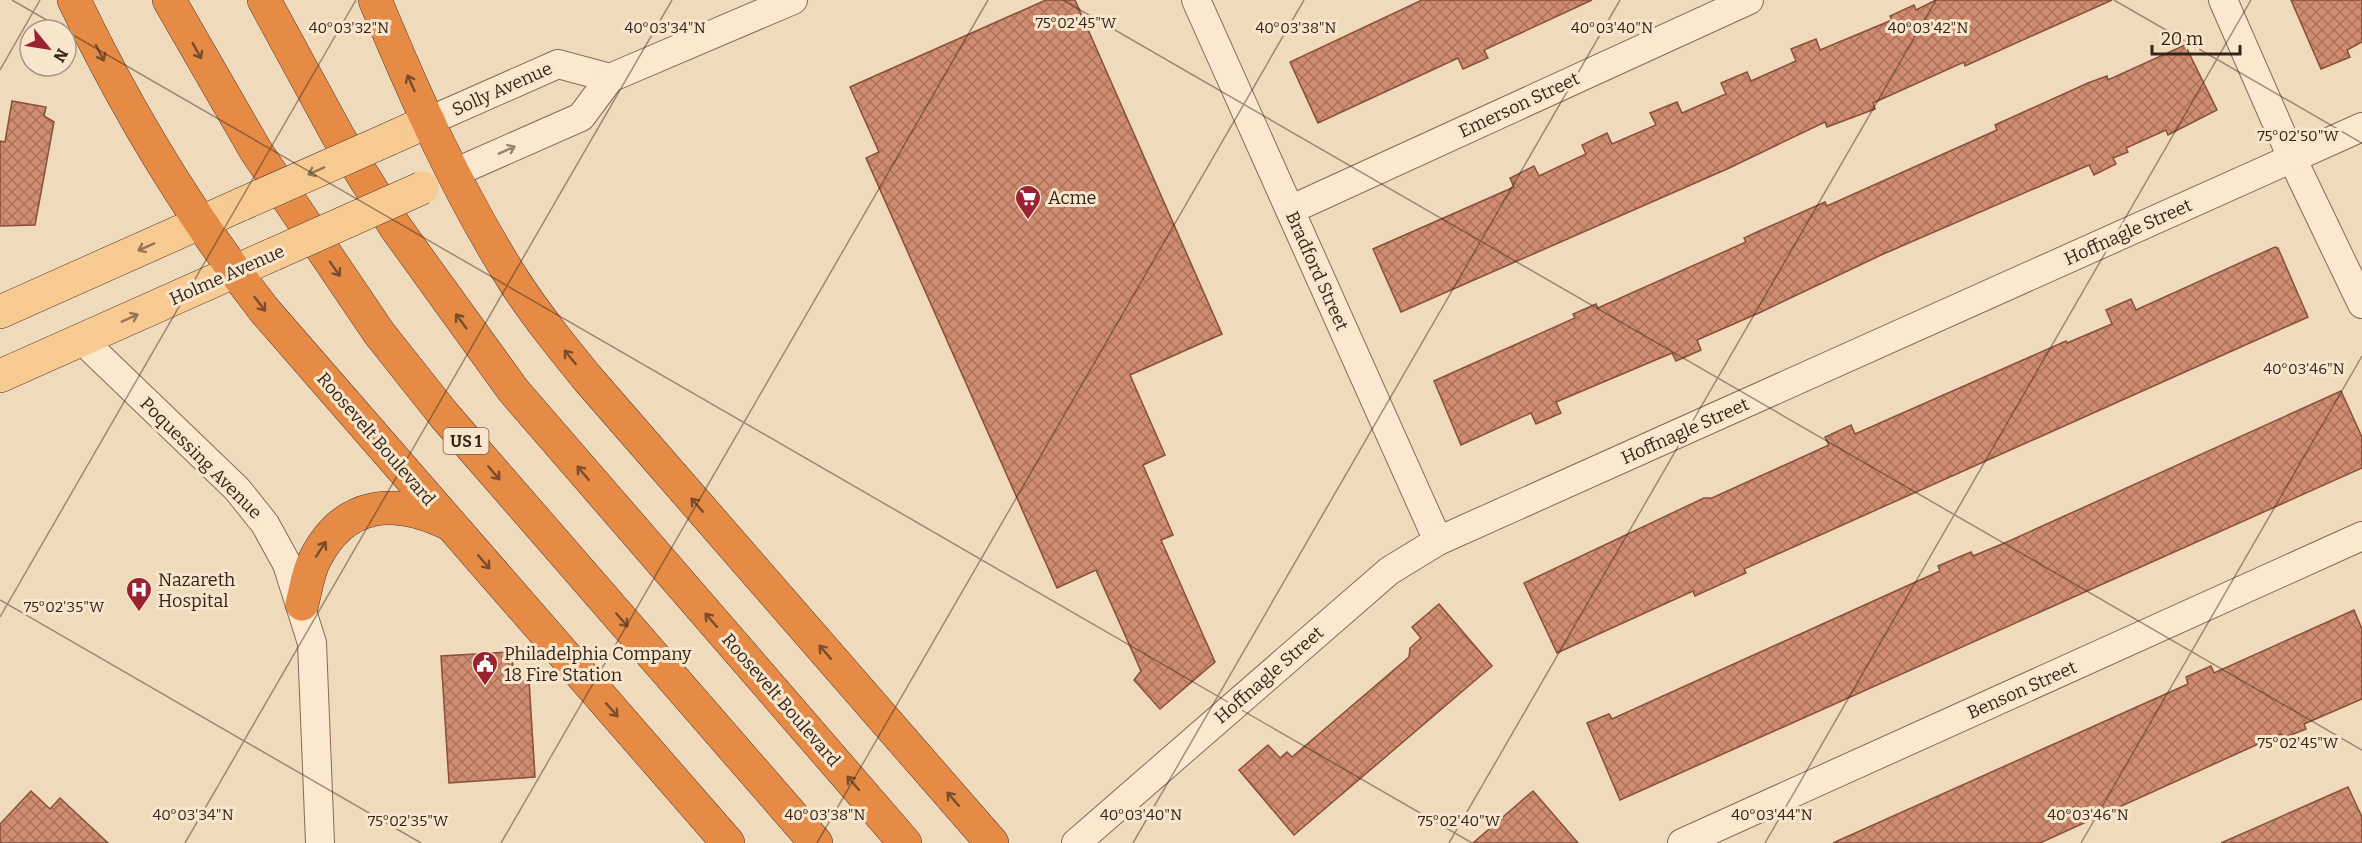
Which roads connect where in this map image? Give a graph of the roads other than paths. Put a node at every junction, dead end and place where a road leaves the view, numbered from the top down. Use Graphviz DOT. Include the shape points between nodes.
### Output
graph roads {
  1 [pos="74,0"];
  2 [pos="169,0"];
  3 [pos="264,0"];
  4 [pos="375,0"];
  5 [pos="793,0"];
  6 [pos="1196,0"];
  7 [pos="1749,0"];
  8 [pos="2223,0"];
  9 [pos="610,78"];
  10 [pos="429,121"];
  11 [pos="2362,127"];
  12 [pos="2292,158"];
  13 [pos="454,173"];
  14 [pos="1290,210"];
  15 [pos="200,223"];
  16 [pos="234,272"];
  17 [pos="2362,304"];
  18 [pos="0,312"];
  19 [pos="82,340"];
  20 [pos="0,376"];
  21 [pos="452,525"];
  22 [pos="2362,536"];
  23 [pos="1438,541"];
  24 [pos="302,604"];
  25 [pos="320,843"];
  26 [pos="728,843"];
  27 [pos="816,843"];
  28 [pos="905,843"];
  29 [pos="992,843"];
  30 [pos="1076,843"];
  31 [pos="1682,843"];
  1 -- 15 [label="highway, Roosevelt Boulevard, one-way" via="120,92"];
  2 -- 27 [label="highway, US 1, one-way" via="256,151 379,333 444,415"];
  28 -- 3 [label="highway, Roosevelt Boulevard, one-way" via="507,381 396,228 338,136"];
  10 -- 4 [label="highway, one-way"];
  5 -- 9 [label="street"];
  6 -- 14 [label="street, Bradford Street"];
  7 -- 14 [label="street, Emerson Street"];
  8 -- 12 [label="street"];
  9 -- 10 [label="street, Solly Avenue" via="558,64"];
  13 -- 9 [label="street, one-way" via="581,117"];
  10 -- 13 [label="highway"];
  10 -- 15 [label="main road, one-way, bridge"];
  11 -- 12 [label="street, Hoffnagle Street"];
  12 -- 17 [label="street"];
  12 -- 23 [label="street, Hoffnagle Street"];
  13 -- 16 [label="main road, Holme Avenue, bridge"];
  29 -- 13 [label="highway, one-way" via="550,332 487,236"];
  14 -- 23 [label="street, Bradford Street"];
  15 -- 16 [label="highway, Roosevelt Boulevard"];
  15 -- 18 [label="main road, one-way"];
  19 -- 16 [label="main road, Holme Avenue, one-way"];
  16 -- 21 [label="highway, Roosevelt Boulevard, one-way"];
  19 -- 20 [label="main road, Holme Avenue"];
  19 -- 24 [label="street, Poquessing Avenue" via="244,498 265,524 287,564"];
  24 -- 21 [label="highway, one-way" via="314,561 338,527 352,517 389,506 428,514"];
  21 -- 26 [label="highway, Roosevelt Boulevard, one-way"];
  22 -- 31 [label="street, Benson Street"];
  23 -- 30 [label="street, Hoffnagle Street" via="1389,571"];
  24 -- 25 [label="street, Poquessing Avenue" via="312,643 315,682"];
}
